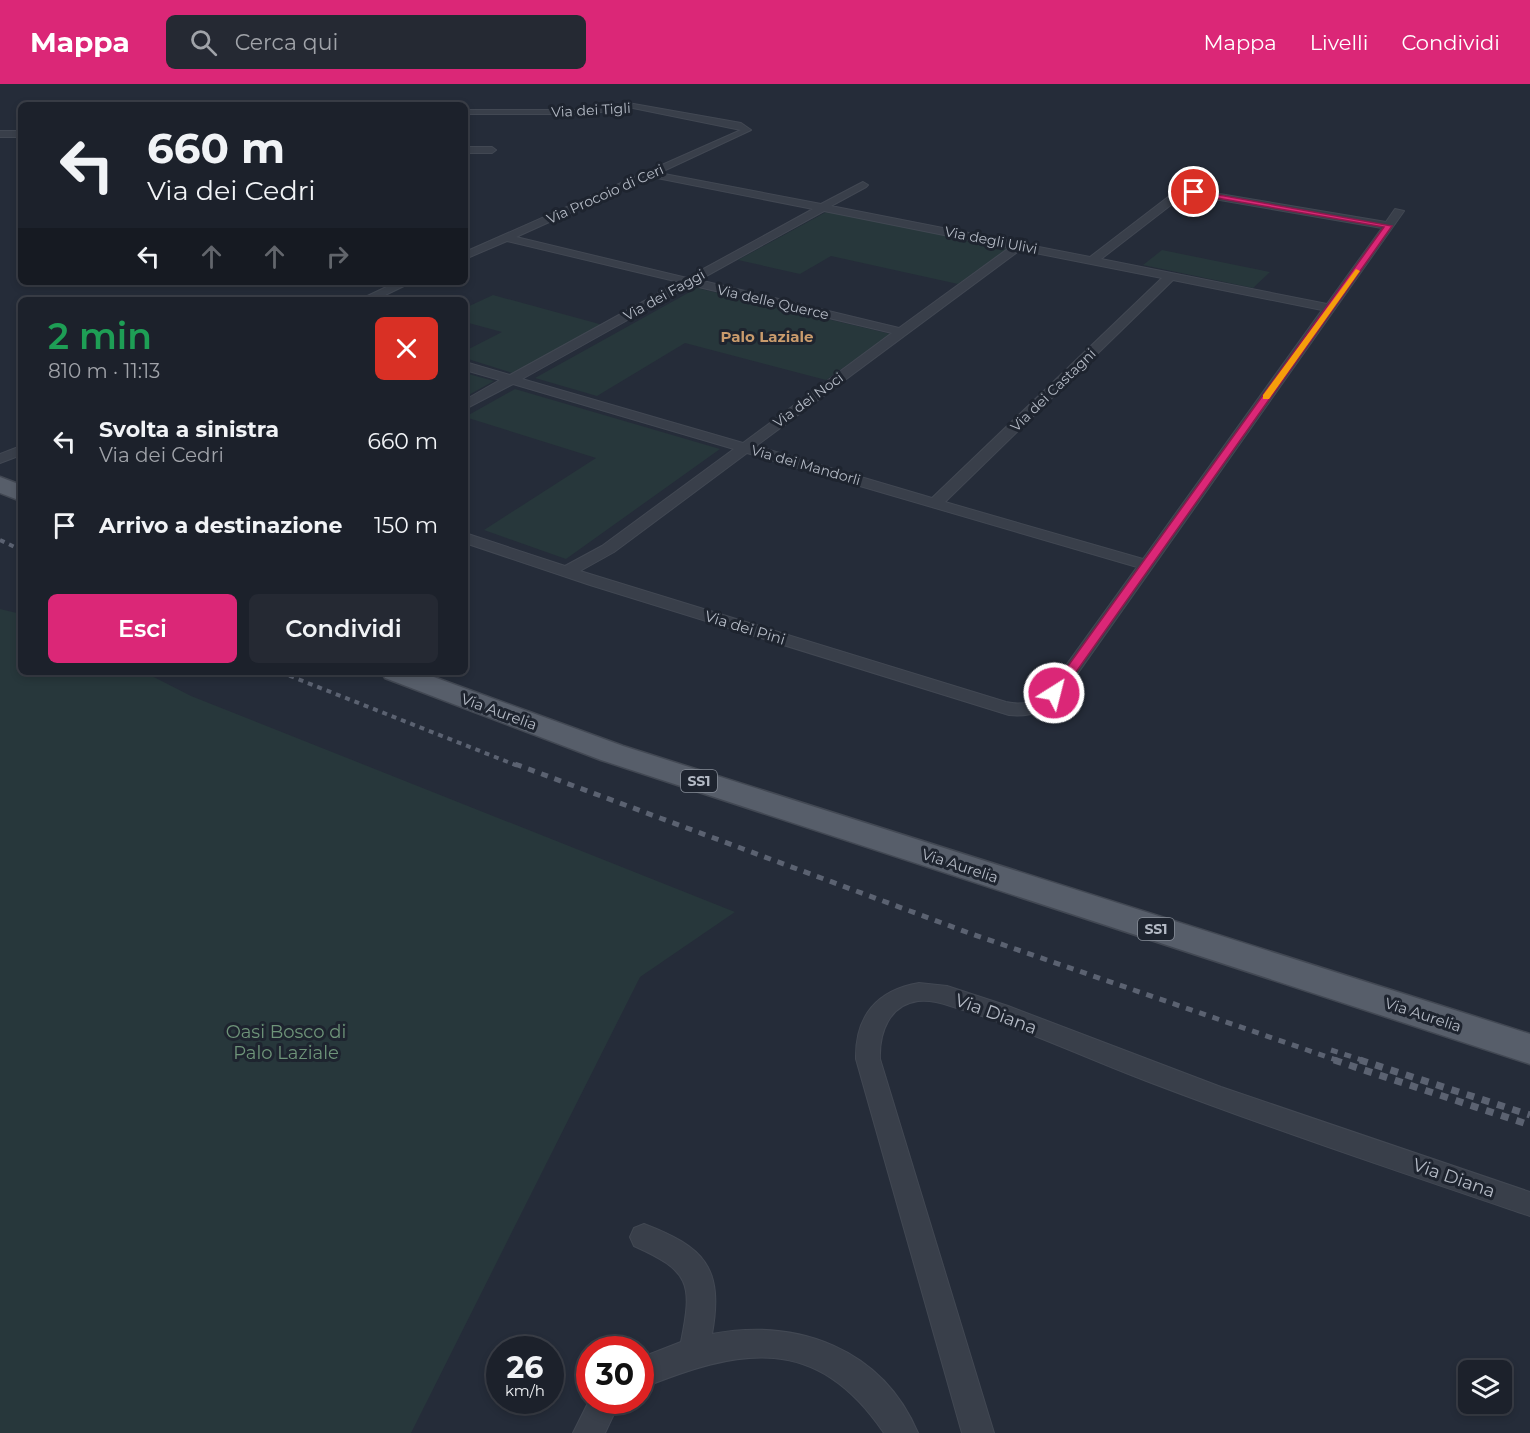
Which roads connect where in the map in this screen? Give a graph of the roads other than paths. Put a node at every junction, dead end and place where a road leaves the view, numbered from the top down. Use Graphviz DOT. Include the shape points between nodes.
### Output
graph roads {
  1 [pos="468,112"];
  2 [pos="745,131"];
  3 [pos="0,134"];
  4 [pos="18,134"];
  5 [pos="468,150"];
  6 [pos="492,150"];
  7 [pos="652,174"];
  8 [pos="863,185"];
  9 [pos="823,207"];
  10 [pos="1399,211"];
  11 [pos="1389,226"];
  12 [pos="506,238"];
  13 [pos="1018,246"];
  14 [pos="468,255"];
  15 [pos="1092,261"];
  16 [pos="1171,276"];
  17 [pos="688,281"];
  18 [pos="399,285"];
  19 [pos="372,297"];
  20 [pos="1330,308"];
  21 [pos="901,332"];
  22 [pos="468,367"];
  23 [pos="513,380"];
  24 [pos="468,403"];
  25 [pos="745,447"];
  26 [pos="18,451"];
  27 [pos="0,459"];
  28 [pos="0,484"];
  29 [pos="18,493"];
  30 [pos="935,503"];
  31 [pos="468,539"];
  32 [pos="1146,565"];
  33 [pos="566,572"];
  34 [pos="402,675"];
  35 [pos="1530,1049"];
  36 [pos="1530,1204"];
  37 [pos="644,1236"];
  38 [pos="694,1352"];
  39 [pos="654,1368"];
  40 [pos="598,1414"];
  41 [pos="589,1433"];
  42 [pos="902,1433"];
  43 [pos="978,1433"];
  1 -- 2 [label="street, Via dei Tigli" via="590,112 628,105 743,127"];
  2 -- 7 [label="street, Via Procoio di Ceri"];
  3 -- 4 [label="street"];
  5 -- 6 [label="street"];
  7 -- 9 [label="street, Via degli Ulivi"];
  7 -- 12 [label="street, Via Procoio di Ceri"];
  8 -- 9 [label="street, Via dei Faggi"];
  9 -- 13 [label="street, Via degli Ulivi"];
  9 -- 17 [label="street, Via dei Faggi"];
  10 -- 11 [label="street"];
  11 -- 15 [label="street" via="1184,191"];
  11 -- 20 [label="street"];
  12 -- 14 [label="street, Via Procoio di Ceri"];
  12 -- 17 [label="street, Via delle Querce"];
  13 -- 15 [label="street, Via degli Ulivi"];
  13 -- 21 [label="street, Via dei Noci"];
  15 -- 16 [label="street, Via degli Ulivi"];
  16 -- 20 [label="street, Via degli Ulivi"];
  16 -- 30 [label="street, Via dei Castagni"];
  17 -- 21 [label="street, Via delle Querce"];
  17 -- 23 [label="street, Via dei Faggi"];
  18 -- 19 [label="street"];
  20 -- 32 [label="street"];
  21 -- 25 [label="street, Via dei Noci"];
  22 -- 23 [label="street, Via dei Mandorli"];
  23 -- 24 [label="street, Via dei Faggi"];
  23 -- 25 [label="street, Via dei Mandorli"];
  25 -- 30 [label="street, Via dei Mandorli"];
  25 -- 33 [label="street, Via dei Noci" via="604,553"];
  26 -- 27 [label="street"];
  28 -- 29 [label="main road"];
  30 -- 32 [label="street, Via dei Mandorli"];
  31 -- 33 [label="street, Via dei Pini"];
  32 -- 33 [label="street, Via dei Pini" via="1054,693 1038,708 1026,711 1001,707"];
  34 -- 35 [label="main road, Via Aurelia / SS1" via="612,753"];
  36 -- 43 [label="street, Via Diana" via="1176,1081 976,1005 928,992 900,997 882,1009 871,1025 866,1047 868,1059"];
  37 -- 38 [label="street" via="678,1252 699,1280 701,1302"];
  38 -- 39 [label="street"];
  38 -- 42 [label="street" via="765,1344 821,1354 860,1382 884,1406"];
  40 -- 41 [label="street"];
}
